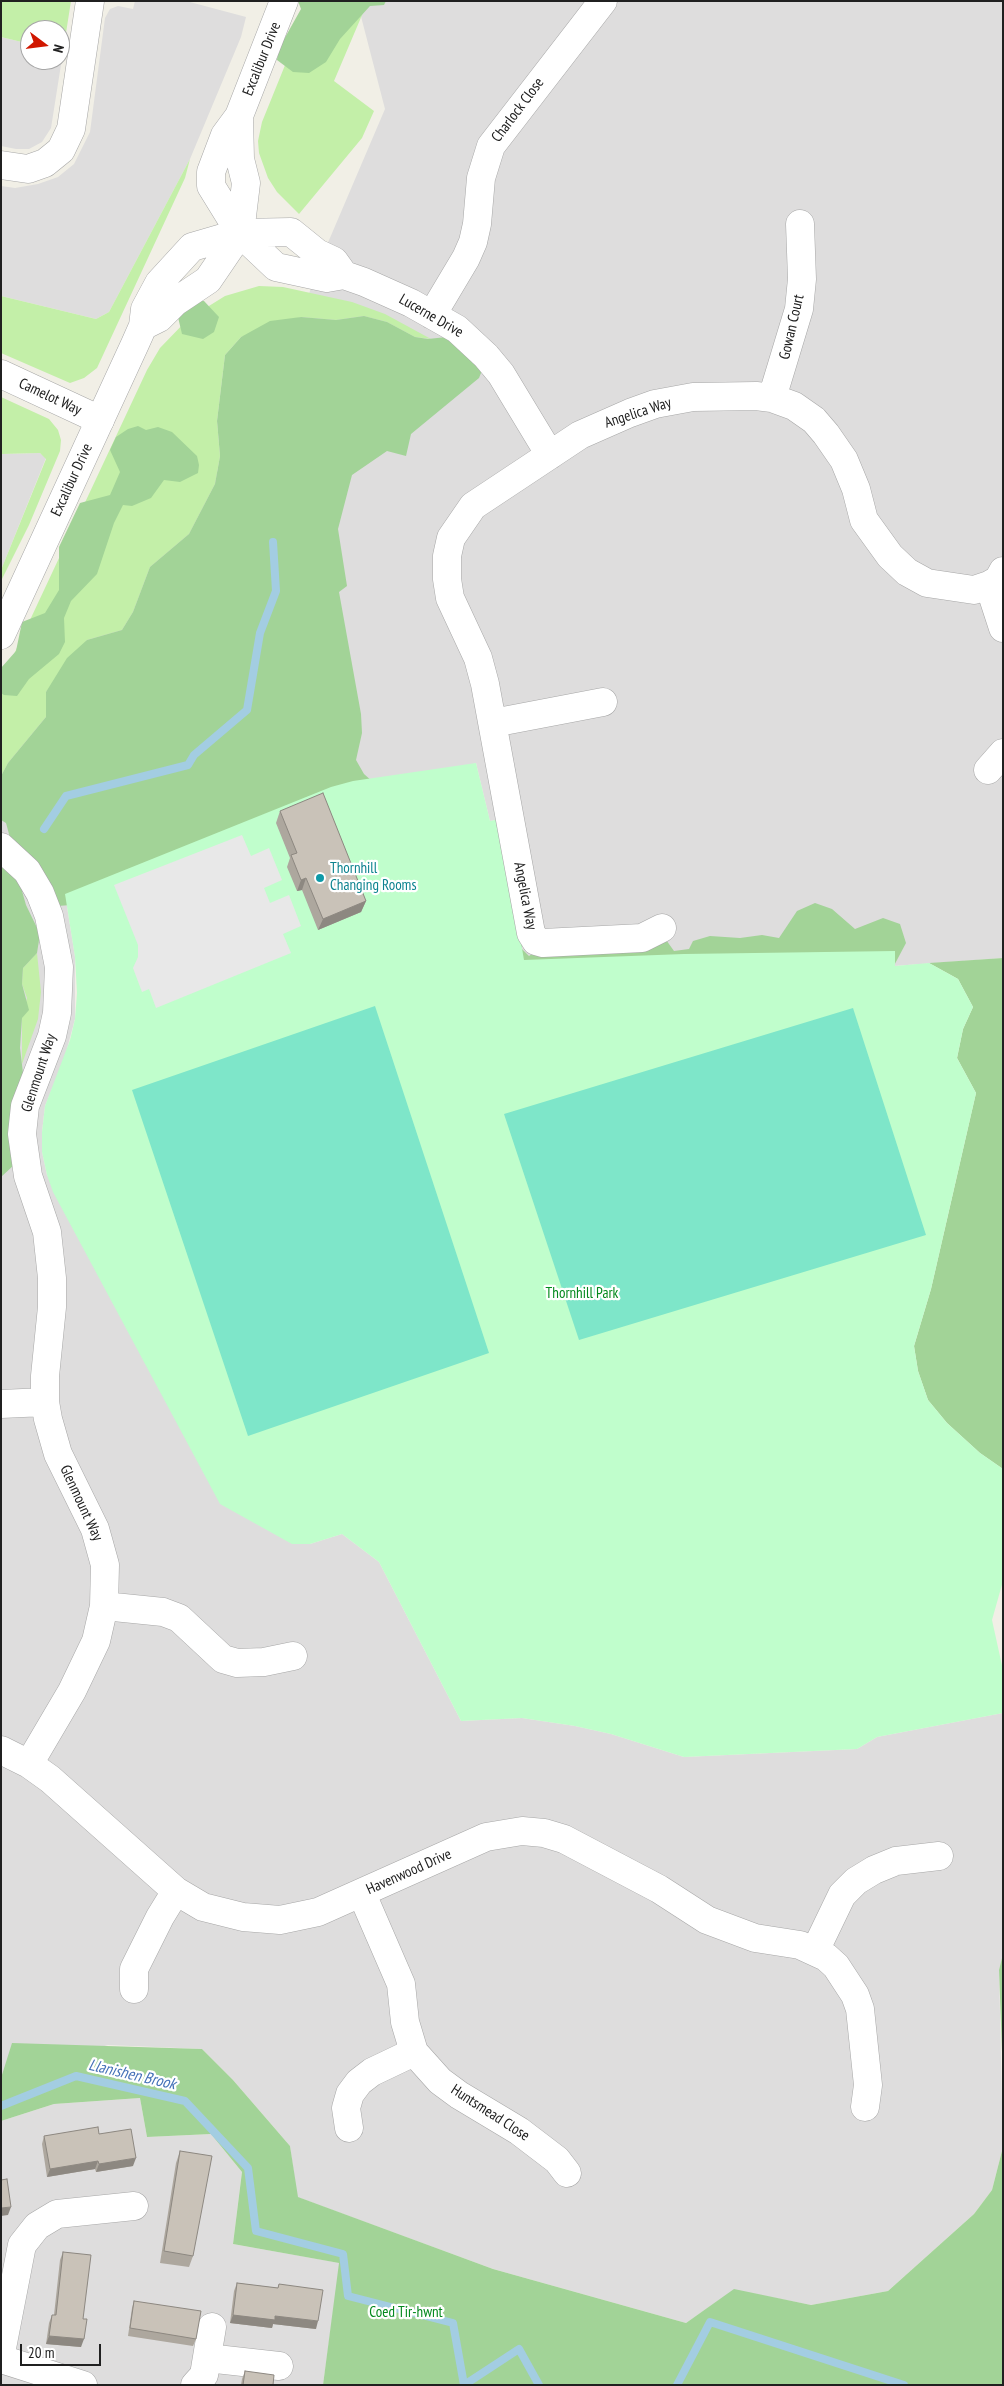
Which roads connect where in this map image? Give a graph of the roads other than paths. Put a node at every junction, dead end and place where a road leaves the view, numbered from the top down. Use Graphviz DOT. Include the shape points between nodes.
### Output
graph roads {
  1 [pos="90,1"];
  2 [pos="284,1"];
  3 [pos="603,1"];
  4 [pos="1,165"];
  5 [pos="800,224"];
  6 [pos="240,233"];
  7 [pos="344,275"];
  8 [pos="432,314"];
  9 [pos="1,374"];
  10 [pos="772,398"];
  11 [pos="100,420"];
  12 [pos="550,455"];
  13 [pos="996,578"];
  14 [pos="1003,628"];
  15 [pos="1,635"];
  16 [pos="603,702"];
  17 [pos="493,723"];
  18 [pos="1,847"];
  19 [pos="662,928"];
  20 [pos="45,1402"];
  21 [pos="1,1404"];
  22 [pos="104,1606"];
  23 [pos="294,1656"];
  24 [pos="1,1750"];
  25 [pos="29,1764"];
  26 [pos="939,1856"];
  27 [pos="176,1891"];
  28 [pos="362,1894"];
  29 [pos="815,1951"];
  30 [pos="134,1989"];
  31 [pos="414,2052"];
  32 [pos="865,2107"];
  33 [pos="349,2128"];
  34 [pos="567,2173"];
  35 [pos="134,2206"];
  36 [pos="212,2327"];
  37 [pos="1,2354"];
  38 [pos="207,2358"];
  39 [pos="1,2359"];
  40 [pos="279,2366"];
  41 [pos="83,2385"];
  42 [pos="196,2385"];
  1 -- 4 [label="street" via="71,129 61,150 45,163 28,169"];
  2 -- 6 [label="street, Excalibur Drive" via="239,116 225,135 214,159 210,179 211,186"];
  3 -- 8 [label="street, Charlock Close" via="491,146 481,178 473,242"];
  5 -- 10 [label="street, Gowan Court" via="802,278 799,309"];
  6 -- 7 [label="street, Lucerne Drive" via="276,267 327,278"];
  6 -- 7 [label="street, Lucerne Drive" via="292,232 317,253 334,261"];
  6 -- 11 [label="street, Excalibur Drive" via="192,247 159,283 145,309 143,326"];
  7 -- 8 [label="street, Lucerne Drive"];
  8 -- 12 [label="street, Lucerne Drive" via="457,329 486,356 501,374"];
  9 -- 11 [label="street, Camelot Way"];
  10 -- 12 [label="street, Angelica Way" via="728,395 655,404 600,425"];
  10 -- 13 [label="street, Angelica Way" via="794,406 814,420 826,434 847,467 864,520 890,556 907,572 928,583 974,590"];
  11 -- 15 [label="street, Excalibur Drive"];
  12 -- 17 [label="street, Angelica Way" via="473,506 451,538 447,556 450,598 478,658"];
  13 -- 14 [label="street"];
  16 -- 17 [label="street"];
  17 -- 19 [label="street, Angelica Way" via="531,933 536,940 543,944 642,938"];
  18 -- 20 [label="street, Glenmount Way" via="27,871 40,893 49,916 59,967 57,1013 52,1036 25,1106 22,1134 28,1176 46,1232 52,1278"];
  20 -- 21 [label="street"];
  20 -- 22 [label="street, Glenmount Way" via="58,1454 96,1529 104,1564"];
  22 -- 23 [label="street" via="163,1612 179,1618 223,1659 236,1663"];
  22 -- 25 [label="street, Glenmount Way" via="96,1641 86,1664"];
  24 -- 25 [label="street, Havenwood Drive"];
  25 -- 27 [label="street, Havenwood Drive" via="79,1803"];
  26 -- 29 [label="street" via="896,1861 856,1881 842,1895"];
  27 -- 28 [label="street, Havenwood Drive" via="210,1909 243,1917 280,1920 318,1912"];
  27 -- 30 [label="street" via="134,1969"];
  28 -- 29 [label="street, Havenwood Drive" via="486,1837 522,1831 544,1833 564,1839 658,1889 714,1924 755,1938 800,1945"];
  28 -- 31 [label="street, Huntsmead Close" via="401,1984 404,2022"];
  29 -- 32 [label="street, Havenwood Drive" via="836,1966 860,2010 868,2085"];
  31 -- 33 [label="street" via="372,2072 360,2082 350,2094 346,2108"];
  31 -- 34 [label="street, Huntsmead Close" via="440,2081 519,2131 557,2160"];
  35 -- 37 [label="street" via="57,2214 37,2226 22,2245"];
  36 -- 38 [label="street"];
  38 -- 40 [label="street"];
  38 -- 42 [label="street" via="204,2375"];
  39 -- 41 [label="street"];
}
